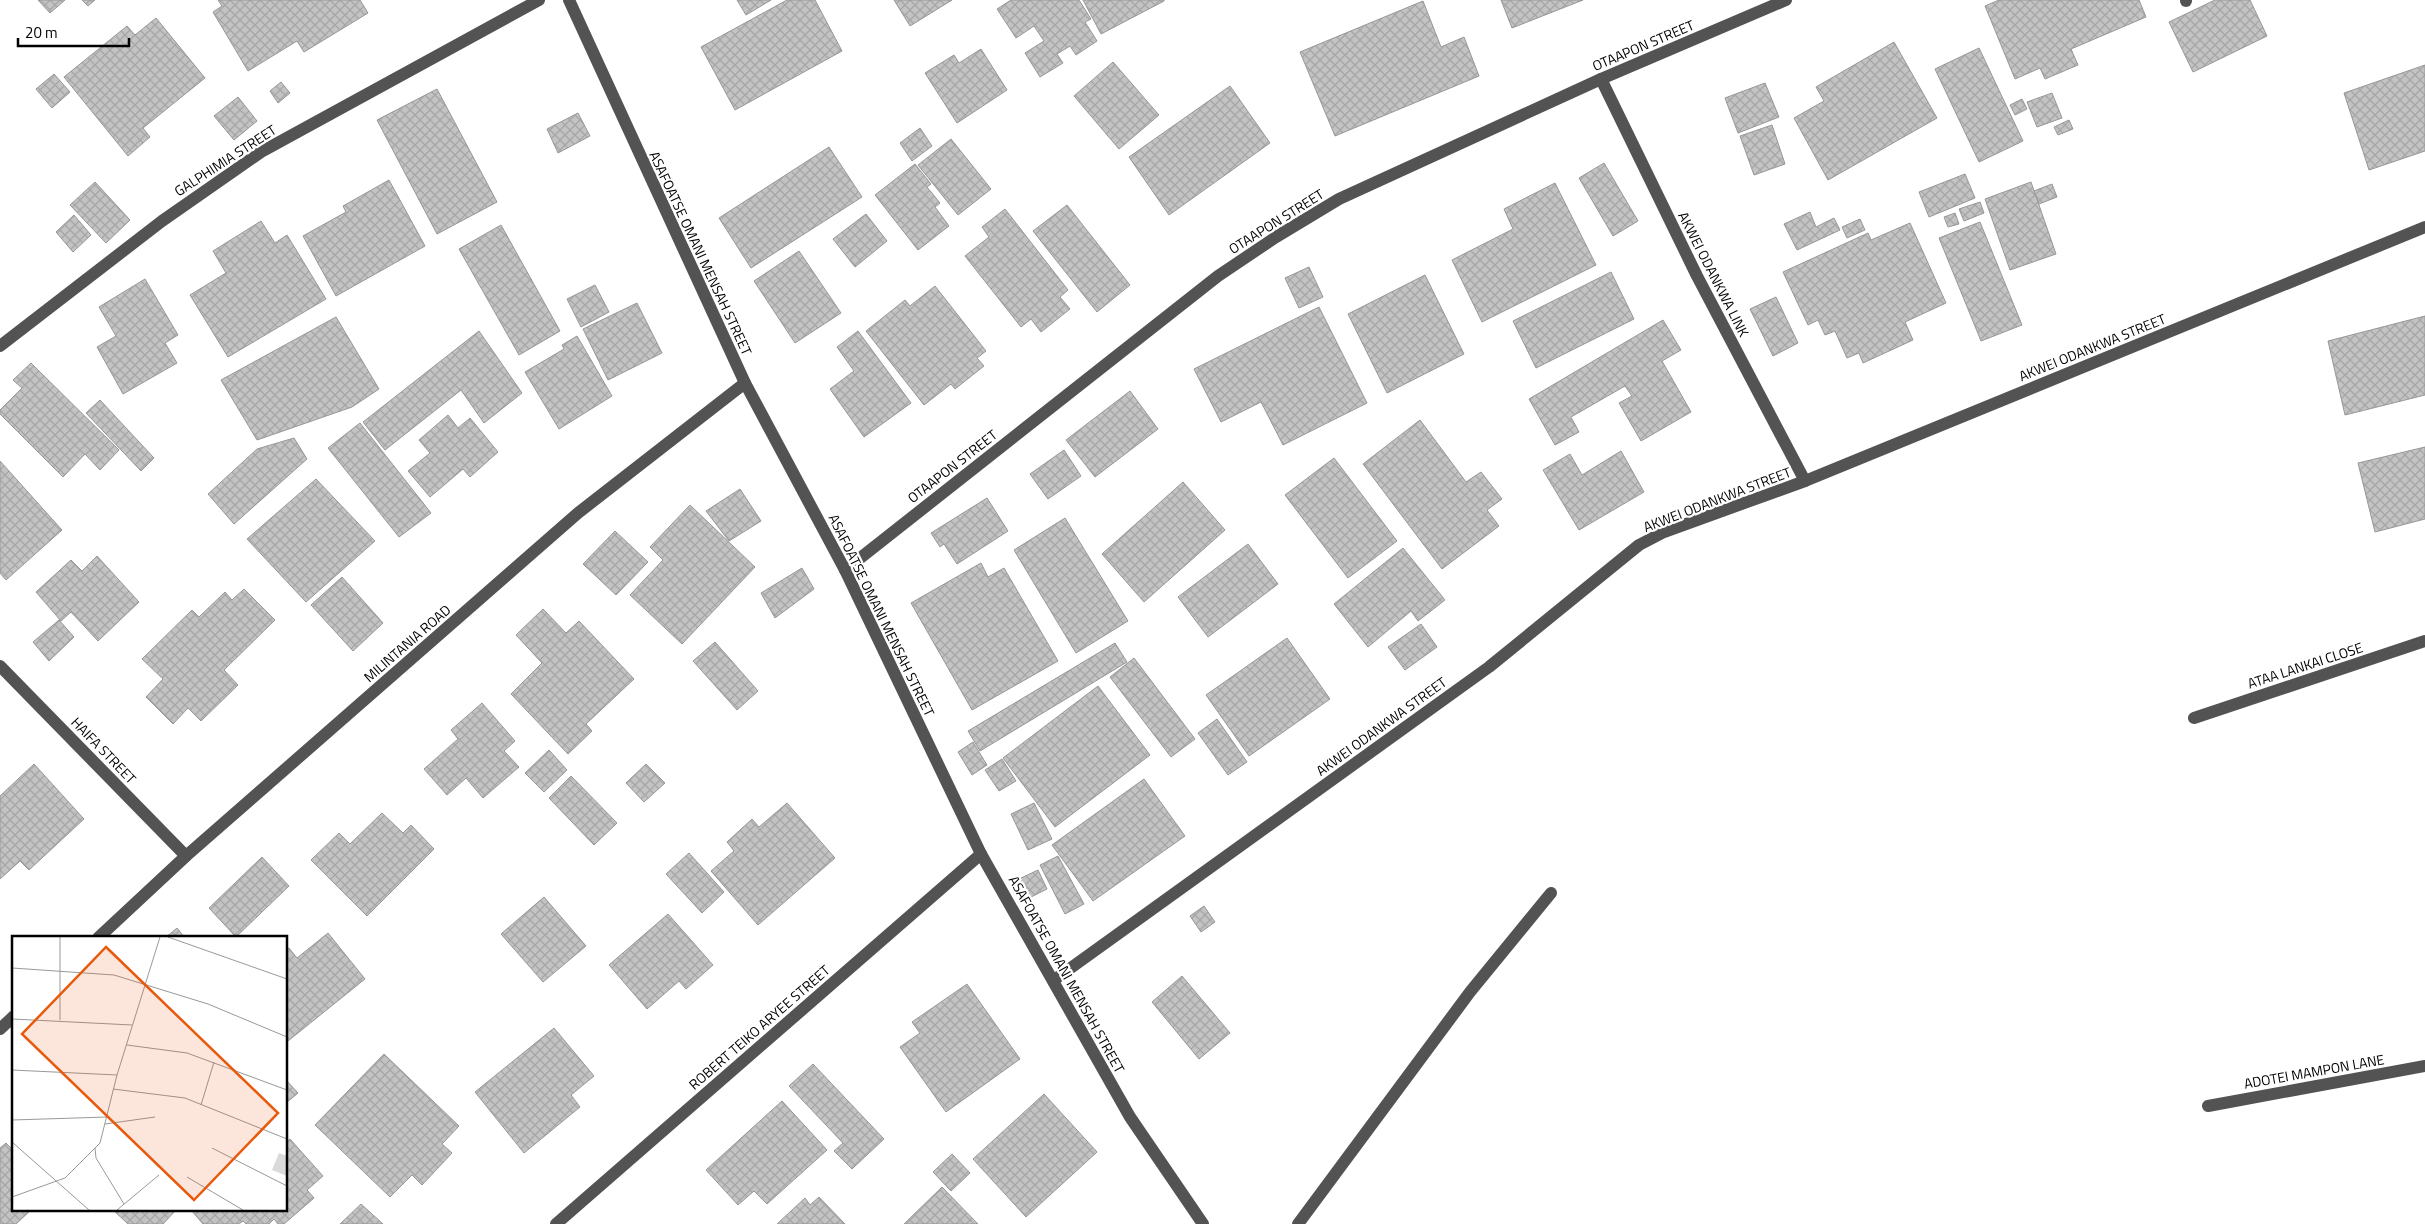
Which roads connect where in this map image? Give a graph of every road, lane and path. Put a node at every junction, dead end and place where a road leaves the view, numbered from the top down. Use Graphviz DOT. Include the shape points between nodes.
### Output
graph roads {
  1 [pos="538,0"];
  2 [pos="569,0"];
  3 [pos="1786,0"];
  4 [pos="1601,79"];
  5 [pos="2425,227"];
  6 [pos="0,346"];
  7 [pos="745,382"];
  8 [pos="1805,480"];
  9 [pos="845,570"];
  10 [pos="2425,641"];
  11 [pos="0,666"];
  12 [pos="2194,718"];
  13 [pos="981,854"];
  14 [pos="186,856"];
  15 [pos="1551,893"];
  16 [pos="100,936"];
  17 [pos="1054,980"];
  18 [pos="12,1018"];
  19 [pos="0,1029"];
  20 [pos="2425,1066"];
  21 [pos="2208,1106"];
  22 [pos="556,1224"];
  23 [pos="1203,1224"];
  24 [pos="1298,1224"];
  1 -- 6 [label="street, GALPHIMIA STREET" via="261,152 162,221"];
  2 -- 7 [label="street, ASAFOATSE OMANI MENSAH STREET"];
  3 -- 4 [label="street, OTAAPON STREET"];
  4 -- 8 [label="street, AKWEI ODANKWA LINK" via="1697,276"];
  4 -- 9 [label="street, OTAAPON STREET" via="1339,199 1276,237 1218,276"];
  5 -- 8 [label="street, AKWEI ODANKWA STREET"];
  7 -- 9 [label="street, ASAFOATSE OMANI MENSAH STREET"];
  7 -- 14 [label="street, MILINTANIA ROAD" via="578,513"];
  8 -- 17 [label="street, AKWEI ODANKWA STREET" via="1664,532 1639,545 1489,667"];
  9 -- 13 [label="street, ASAFOATSE OMANI MENSAH STREET"];
  10 -- 12 [label="street, ATAA LANKAI CLOSE"];
  11 -- 14 [label="street, HAIFA STREET"];
  13 -- 17 [label="street, ASAFOATSE OMANI MENSAH STREET"];
  13 -- 22 [label="street, ROBERT TEIKO ARYEE STREET"];
  14 -- 16 [label="street, MILINTANIA ROAD"];
  15 -- 24 [label="street" via="1470,992"];
  17 -- 23 [label="street, ASAFOATSE OMANI MENSAH STREET" via="1130,1117"];
  18 -- 19 [label="street"];
  20 -- 21 [label="street, ADOTEI MAMPON LANE"];
}
